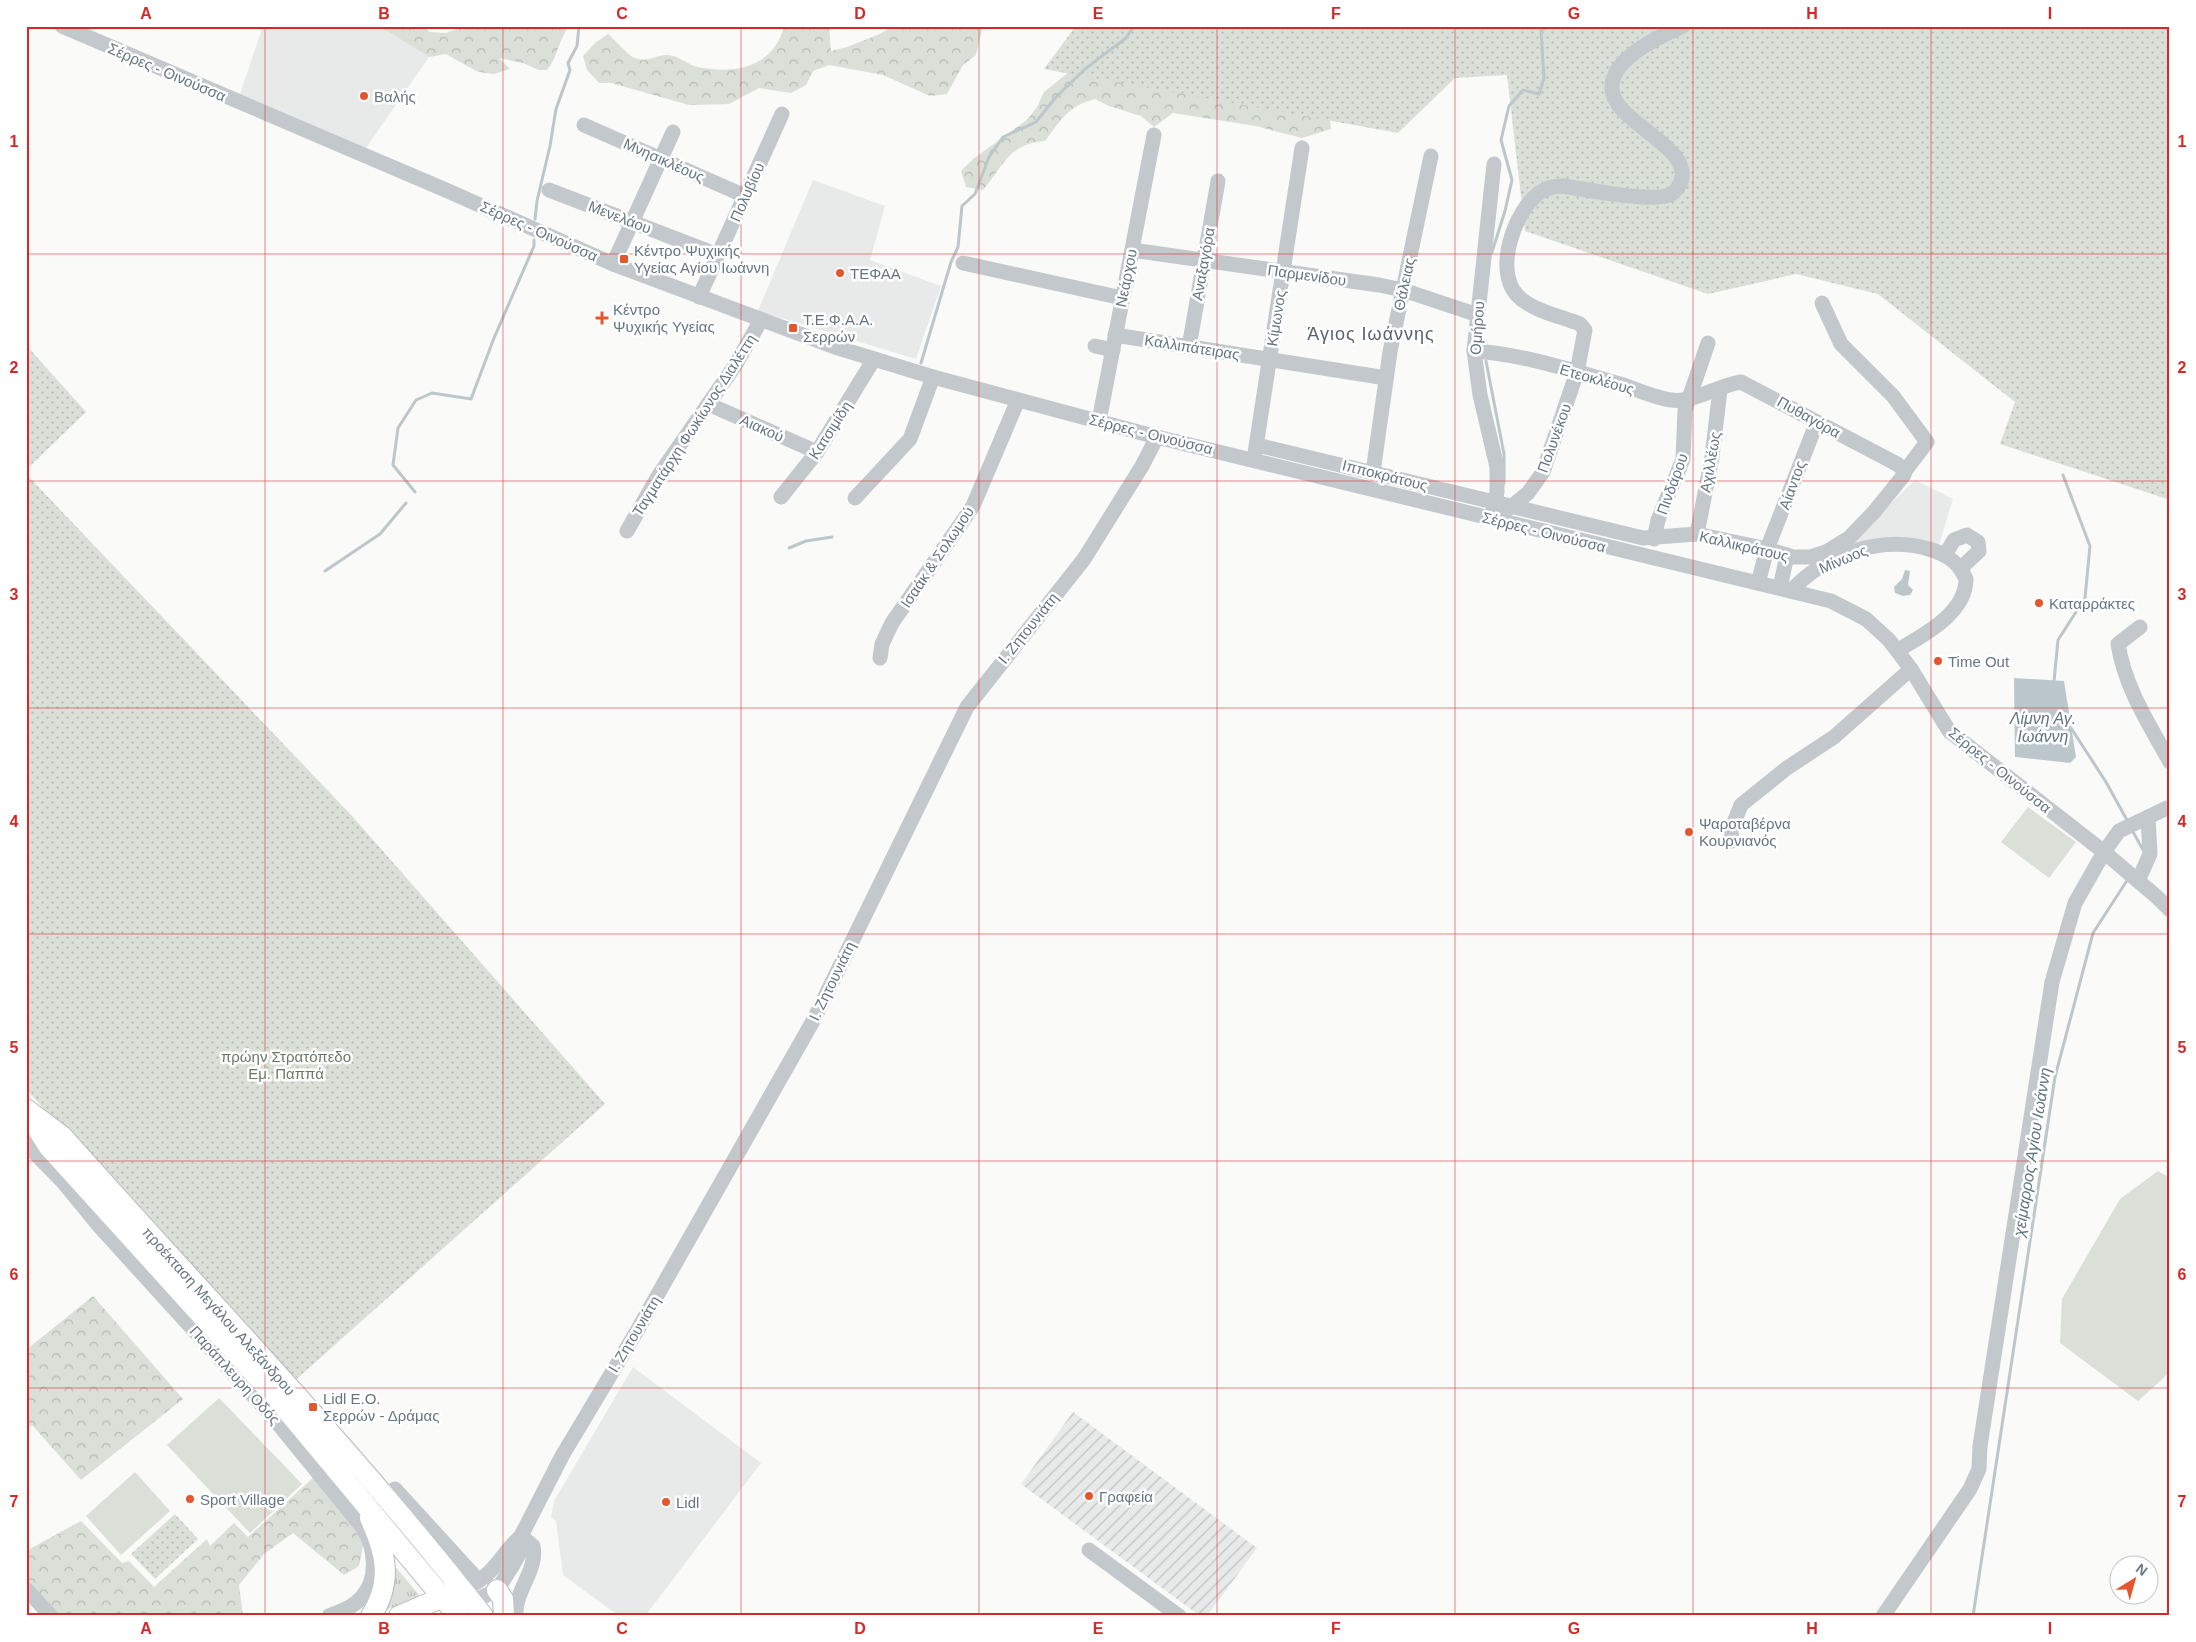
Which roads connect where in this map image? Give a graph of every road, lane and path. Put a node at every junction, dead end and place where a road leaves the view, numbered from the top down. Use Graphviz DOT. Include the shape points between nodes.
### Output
graph roads {
  1 [pos="62,26"];
  2 [pos="1683,26"];
  3 [pos="782,114"];
  4 [pos="584,125"];
  5 [pos="673,132"];
  6 [pos="1154,135"];
  7 [pos="1302,148"];
  8 [pos="1432,156"];
  9 [pos="661,159"];
  10 [pos="1494,164"];
  11 [pos="1218,181"];
  12 [pos="549,190"];
  13 [pos="745,196"];
  14 [pos="632,222"];
  15 [pos="1132,250"];
  16 [pos="718,256"];
  17 [pos="1204,260"];
  18 [pos="963,263"];
  19 [pos="613,264"];
  20 [pos="1283,272"];
  21 [pos="1403,290"];
  22 [pos="699,297"];
  23 [pos="1122,298"];
  24 [pos="1822,303"];
  25 [pos="1478,315"];
  26 [pos="762,320"];
  27 [pos="1114,342"];
  28 [pos="1708,343"];
  29 [pos="1095,346"];
  30 [pos="1189,347"];
  31 [pos="1474,351"];
  32 [pos="874,359"];
  33 [pos="1270,360"];
  34 [pos="1577,372"];
  35 [pos="932,377"];
  36 [pos="1386,378"];
  37 [pos="1720,390"];
  38 [pos="1689,398"];
  39 [pos="1018,400"];
  40 [pos="708,404"];
  41 [pos="1099,421"];
  42 [pos="1817,422"];
  43 [pos="1157,437"];
  44 [pos="817,452"];
  45 [pos="1256,452"];
  46 [pos="1901,467"];
  47 [pos="1372,472"];
  48 [pos="781,497"];
  49 [pos="855,498"];
  50 [pos="1494,502"];
  51 [pos="1512,507"];
  52 [pos="1490,519"];
  53 [pos="627,531"];
  54 [pos="1697,534"];
  55 [pos="1654,539"];
  56 [pos="1767,549"];
  57 [pos="1787,555"];
  58 [pos="1945,555"];
  59 [pos="1960,568"];
  60 [pos="1758,583"];
  61 [pos="1785,590"];
  62 [pos="2140,627"];
  63 [pos="1898,650"];
  64 [pos="880,658"];
  65 [pos="1911,669"];
  66 [pos="2170,762"];
  67 [pos="2167,808"];
  68 [pos="2136,823"];
  69 [pos="1732,841"];
  70 [pos="2104,852"];
  71 [pos="2138,881"];
  72 [pos="2166,905"];
  73 [pos="26,1110"];
  74 [pos="26,1144"];
  75 [pos="63,1182"];
  76 [pos="127,1232"];
  77 [pos="395,1489"];
  78 [pos="357,1494"];
  79 [pos="521,1536"];
  80 [pos="1089,1550"];
  81 [pos="26,1590"];
  82 [pos="465,1602"];
  83 [pos="512,1612"];
  84 [pos="51,1616"];
  85 [pos="329,1616"];
  86 [pos="371,1616"];
  87 [pos="399,1616"];
  88 [pos="1180,1616"];
  89 [pos="1883,1616"];
  1 -- 19 [label="street, Σέρρες - Οινούσσα"];
  2 -- 34 [label="street, Πολυνέκου" via="1632,54 1618,67 1611,89 1614,99 1669,149 1681,165 1684,176 1679,188 1668,196 1652,197 1552,187 1530,202 1510,237 1507,253 1509,280 1518,296 1584,327"];
  3 -- 13 [label="street, Πολυβίου"];
  4 -- 9 [label="street, Μνησικλέους"];
  5 -- 9 [label="street"];
  6 -- 15 [label="street, Νεάρχου"];
  7 -- 20 [label="street, Κίμωνος"];
  8 -- 21 [label="street, Θάλειας"];
  9 -- 13 [label="street, Μνησικλέους"];
  9 -- 14 [label="street"];
  10 -- 25 [label="street, Ομήρου"];
  11 -- 17 [label="street, Αναξαγόρα"];
  12 -- 14 [label="street, Μενελάου"];
  13 -- 16 [label="street, Πολυβίου"];
  14 -- 16 [label="street, Μενελάου"];
  14 -- 19 [label="street"];
  15 -- 17 [label="street, Παρμενίδου"];
  15 -- 23 [label="street, Νεάρχου"];
  16 -- 22 [label="street, Πολυβίου"];
  17 -- 20 [label="street, Παρμενίδου"];
  17 -- 30 [label="street, Αναξαγόρα"];
  18 -- 23 [label="street"];
  19 -- 22 [label="street, Σέρρες - Οινούσσα"];
  20 -- 21 [label="street, Παρμενίδου"];
  20 -- 33 [label="street, Κίμωνος"];
  21 -- 25 [label="street, Παρμενίδου"];
  21 -- 36 [label="street, Θάλειας"];
  22 -- 26 [label="street, Σέρρες - Οινούσσα"];
  23 -- 27 [label="street, Νεάρχου"];
  24 -- 46 [label="street, Καλλικράτους" via="1841,344 1893,396 1927,442"];
  25 -- 31 [label="street, Ομήρου"];
  26 -- 32 [label="street, Σέρρες - Οινούσσα"];
  26 -- 40 [label="street, Ταγματάρχη Φωκίωνος Διαλέττη"];
  27 -- 29 [label="street, Καλλιπάτειρας"];
  27 -- 30 [label="street, Καλλιπάτειρας"];
  27 -- 41 [label="street, Νεάρχου"];
  28 -- 38 [label="street, Πινδάρου"];
  30 -- 33 [label="street, Καλλιπάτειρας"];
  31 -- 34 [label="street, Ετεοκλέους" via="1503,354"];
  31 -- 50 [label="street, Ομήρου" via="1480,395 1498,466"];
  32 -- 35 [label="street, Σέρρες - Οινούσσα"];
  32 -- 44 [label="street, Κατσιμίδη"];
  33 -- 36 [label="street, Καλλιπάτειρας"];
  33 -- 45 [label="street, Κίμωνος"];
  34 -- 38 [label="street, Ετεοκλέους" via="1668,399"];
  34 -- 51 [label="street, Πολυνέκου" via="1543,472 1533,488"];
  35 -- 39 [label="street, Σέρρες - Οινούσσα"];
  35 -- 49 [label="street" via="910,439"];
  36 -- 47 [label="street, Θάλειας"];
  37 -- 38 [label="street, Ετεοκλέους"];
  37 -- 42 [label="street, Πυθαγόρα" via="1732,383 1748,384"];
  37 -- 54 [label="street, Αχιλλέως" via="1714,447"];
  38 -- 55 [label="street, Πινδάρου" via="1684,416 1683,459 1658,520"];
  39 -- 41 [label="street, Σέρρες - Οινούσσα"];
  39 -- 64 [label="street, Ισαάκ & Σολωμού" via="972,506 892,623 882,644"];
  40 -- 44 [label="street, Αιακού"];
  40 -- 53 [label="street, Ταγματάρχη Φωκίωνος Διαλέττη" via="659,474"];
  41 -- 43 [label="street, Σέρρες - Οινούσσα"];
  42 -- 46 [label="street, Πυθαγόρα"];
  42 -- 56 [label="street, Αίαντος"];
  43 -- 45 [label="street, Σέρρες - Οινούσσα"];
  43 -- 79 [label="street, Ι. Ζητουνιάτη" via="1084,559 968,708 813,1021 566,1449"];
  44 -- 48 [label="street, Κατσιμίδη"];
  45 -- 47 [label="street, Ιπποκράτους"];
  45 -- 52 [label="street, Σέρρες - Οινούσσα"];
  46 -- 57 [label="street, Καλλικράτους" via="1901,481 1849,538 1828,551 1805,558"];
  47 -- 50 [label="street, Ιπποκράτους"];
  50 -- 51 [label="street, Ιπποκράτους"];
  50 -- 52 [label="street, Ομήρου"];
  51 -- 52 [label="street, Πολυνέκου"];
  51 -- 55 [label="street, Καλλικράτους"];
  52 -- 60 [label="street, Σέρρες - Οινούσσα"];
  54 -- 55 [label="street, Καλλικράτους"];
  54 -- 56 [label="street, Καλλικράτους"];
  56 -- 57 [label="street, Καλλικράτους"];
  56 -- 60 [label="street, Αίαντος"];
  57 -- 61 [label="street"];
  58 -- 59 [label="street, Μίνωος"];
  58 -- 59 [label="street" via="1954,540 1967,535 1978,542 1979,551"];
  58 -- 61 [label="street, Μίνωος" via="1911,545 1864,548 1820,567"];
  59 -- 63 [label="street" via="1966,587 1957,607"];
  60 -- 61 [label="street, Σέρρες - Οινούσσα"];
  61 -- 63 [label="street, Σέρρες - Οινούσσα" via="1831,602 1856,613 1874,624"];
  62 -- 66 [label="street" via="2118,644 2122,665 2130,688"];
  63 -- 65 [label="street, Σέρρες - Οινούσσα"];
  65 -- 69 [label="street" via="1834,737 1787,768 1741,805 1731,830"];
  65 -- 70 [label="street, Σέρρες - Οινούσσα" via="1949,731"];
  67 -- 68 [label="street"];
  68 -- 70 [label="street"];
  68 -- 71 [label="street" via="2150,854"];
  70 -- 71 [label="street, Σέρρες - Οινούσσα"];
  70 -- 89 [label="street" via="2074,903 2052,982 1979,1469 1970,1489"];
  71 -- 72 [label="street, Σέρρες - Οινούσσα"];
  73 -- 76 [label="main road, προέκταση Μεγάλου Αλεξάνδρου" via="49,1147"];
  73 -- 82 [label="main road, προέκταση Μεγάλου Αλεξάνδρου" via="62,1136 372,1480"];
  74 -- 75 [label="street, Παράπλευρη Οδός"];
  75 -- 76 [label="main road"];
  75 -- 85 [label="street, Παράπλευρη Οδός" via="271,1415 363,1528 373,1558 367,1591 351,1606"];
  76 -- 78 [label="main road, προέκταση Μεγάλου Αλεξάνδρου" via="220,1334"];
  77 -- 82 [label="street"];
  78 -- 82 [label="main road, προέκταση Μεγάλου Αλεξάνδρου"];
  78 -- 86 [label="main road" via="377,1535 385,1568 382,1594"];
  79 -- 82 [label="street, Ι. Ζητουνιάτη" via="518,1554"];
  79 -- 83 [label="street" via="533,1546 533,1560"];
  80 -- 88 [label="street"];
  81 -- 84 [label="street"];
  82 -- 83 [label="main road" via="503,1599"];
  82 -- 87 [label="main road"];
}
